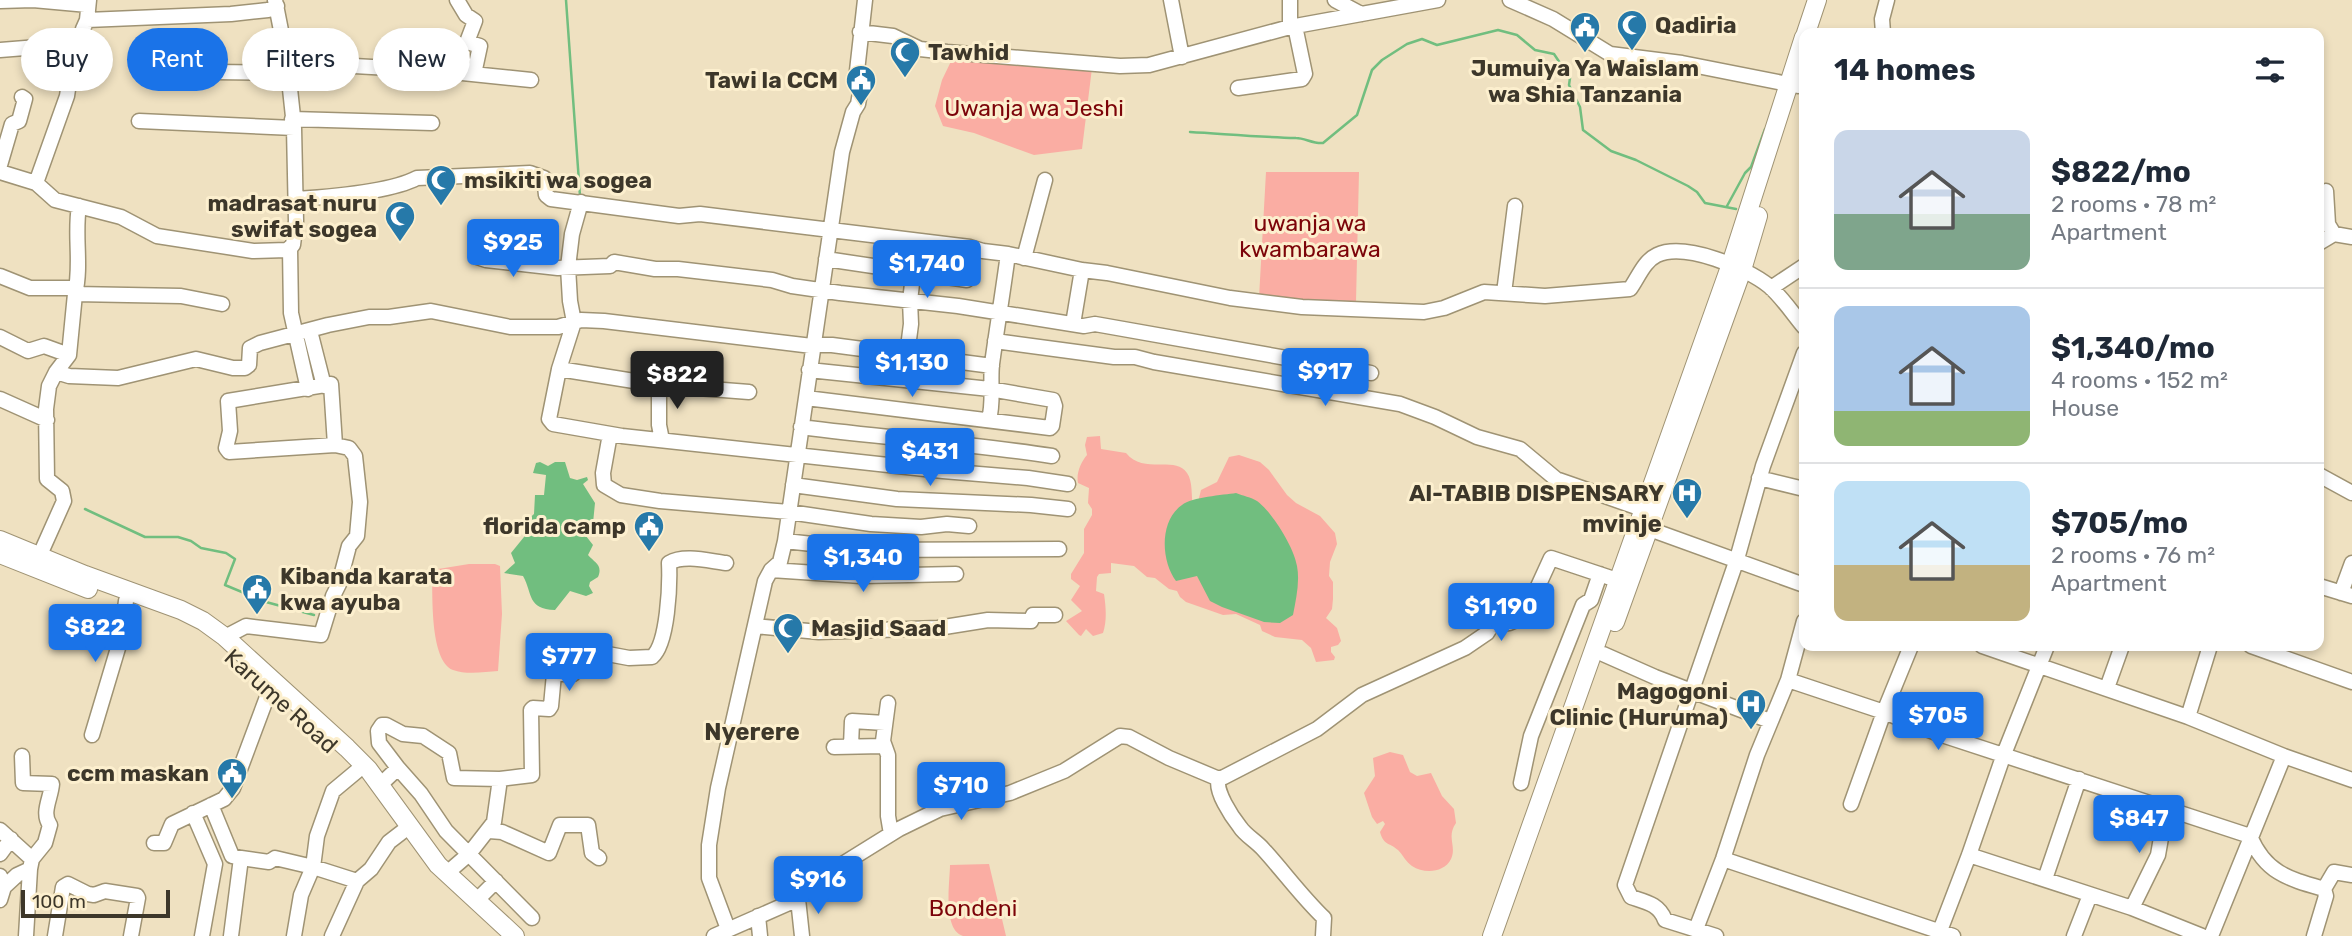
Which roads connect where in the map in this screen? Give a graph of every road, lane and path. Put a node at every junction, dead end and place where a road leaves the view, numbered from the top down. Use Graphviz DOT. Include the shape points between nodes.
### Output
graph roads {
  1 [pos="33,0"];
  2 [pos="457,0"];
  3 [pos="865,0"];
  4 [pos="1171,0"];
  5 [pos="1290,0"];
  6 [pos="1335,0"];
  7 [pos="1438,0"];
  8 [pos="1510,0"];
  9 [pos="1817,0"];
  10 [pos="1830,0"];
  11 [pos="1887,0"];
  12 [pos="0,1"];
  13 [pos="276,3"];
  14 [pos="88,8"];
  15 [pos="1362,14"];
  16 [pos="1293,26"];
  17 [pos="83,28"];
  18 [pos="280,28"];
  19 [pos="1807,28"];
  20 [pos="1820,28"];
  21 [pos="1883,28"];
  22 [pos="860,32"];
  23 [pos="21,48"];
  24 [pos="0,50"];
  25 [pos="1182,57"];
  26 [pos="359,66"];
  27 [pos="474,74"];
  28 [pos="1799,79"];
  29 [pos="531,80"];
  30 [pos="1238,88"];
  31 [pos="68,91"];
  32 [pos="289,91"];
  33 [pos="22,97"];
  34 [pos="139,121"];
  35 [pos="293,123"];
  36 [pos="432,123"];
  37 [pos="0,165"];
  38 [pos="0,172"];
  39 [pos="1045,180"];
  40 [pos="36,183"];
  41 [pos="2326,191"];
  42 [pos="296,199"];
  43 [pos="577,202"];
  44 [pos="79,206"];
  45 [pos="1516,206"];
  46 [pos="830,230"];
  47 [pos="2334,234"];
  48 [pos="2352,237"];
  49 [pos="2324,240"];
  50 [pos="917,241"];
  51 [pos="290,248"];
  52 [pos="1008,254"];
  53 [pos="477,257"];
  54 [pos="1024,258"];
  55 [pos="826,259"];
  56 [pos="563,267"];
  57 [pos="1737,267"];
  58 [pos="1799,269"];
  59 [pos="1082,270"];
  60 [pos="913,273"];
  61 [pos="0,276"];
  62 [pos="967,280"];
  63 [pos="1772,288"];
  64 [pos="821,290"];
  65 [pos="76,291"];
  66 [pos="1504,293"];
  67 [pos="910,301"];
  68 [pos="222,304"];
  69 [pos="999,313"];
  70 [pos="1799,321"];
  71 [pos="573,322"];
  72 [pos="1073,324"];
  73 [pos="303,333"];
  74 [pos="0,337"];
  75 [pos="995,341"];
  76 [pos="812,345"];
  77 [pos="69,355"];
  78 [pos="907,355"];
  79 [pos="992,366"];
  80 [pos="559,369"];
  81 [pos="809,370"];
  82 [pos="56,372"];
  83 [pos="1371,373"];
  84 [pos="1799,375"];
  85 [pos="659,385"];
  86 [pos="324,386"];
  87 [pos="308,388"];
  88 [pos="990,388"];
  89 [pos="748,392"];
  90 [pos="806,398"];
  91 [pos="0,399"];
  92 [pos="989,419"];
  93 [pos="47,420"];
  94 [pos="801,427"];
  95 [pos="610,434"];
  96 [pos="662,440"];
  97 [pos="335,445"];
  98 [pos="797,455"];
  99 [pos="1052,456"];
  100 [pos="1759,478"];
  101 [pos="2324,478"];
  102 [pos="1068,484"];
  103 [pos="793,485"];
  104 [pos="1799,488"];
  105 [pos="2352,493"];
  106 [pos="1068,509"];
  107 [pos="789,512"];
  108 [pos="1643,520"];
  109 [pos="969,526"];
  110 [pos="785,541"];
  111 [pos="1059,549"];
  112 [pos="1,555"];
  113 [pos="30,557"];
  114 [pos="1737,559"];
  115 [pos="2352,563"];
  116 [pos="726,564"];
  117 [pos="771,570"];
  118 [pos="956,574"];
  119 [pos="1600,574"];
  120 [pos="1617,580"];
  121 [pos="1799,582"];
  122 [pos="2324,588"];
  123 [pos="2346,595"];
  124 [pos="126,601"];
  125 [pos="1055,615"];
  126 [pos="755,626"];
  127 [pos="225,637"];
  128 [pos="1799,639"];
  129 [pos="1909,651"];
  130 [pos="1997,651"];
  131 [pos="2045,651"];
  132 [pos="2120,651"];
  133 [pos="2208,651"];
  134 [pos="2265,651"];
  135 [pos="1603,654"];
  136 [pos="2040,665"];
  137 [pos="1788,680"];
  138 [pos="2352,682"];
  139 [pos="2107,688"];
  140 [pos="270,689"];
  141 [pos="1690,690"];
  142 [pos="888,704"];
  143 [pos="1884,712"];
  144 [pos="2188,717"];
  145 [pos="1769,721"];
  146 [pos="885,723"];
  147 [pos="92,735"];
  148 [pos="851,746"];
  149 [pos="883,746"];
  150 [pos="834,747"];
  151 [pos="2004,754"];
  152 [pos="22,756"];
  153 [pos="2284,756"];
  154 [pos="398,768"];
  155 [pos="358,771"];
  156 [pos="500,779"];
  157 [pos="1219,779"];
  158 [pos="2079,779"];
  159 [pos="2352,780"];
  160 [pos="1521,783"];
  161 [pos="380,785"];
  162 [pos="1851,804"];
  163 [pos="211,805"];
  164 [pos="2166,809"];
  165 [pos="194,813"];
  166 [pos="489,831"];
  167 [pos="402,832"];
  168 [pos="891,834"];
  169 [pos="5,835"];
  170 [pos="2250,835"];
  171 [pos="153,843"];
  172 [pos="0,854"];
  173 [pos="469,854"];
  174 [pos="1969,855"];
  175 [pos="241,858"];
  176 [pos="599,858"];
  177 [pos="1723,859"];
  178 [pos="31,864"];
  179 [pos="313,867"];
  180 [pos="447,873"];
  181 [pos="2352,875"];
  182 [pos="2045,878"];
  183 [pos="358,881"];
  184 [pos="496,881"];
  185 [pos="1,888"];
  186 [pos="2324,888"];
  187 [pos="2090,895"];
  188 [pos="798,899"];
  189 [pos="476,901"];
  190 [pos="2132,908"];
  191 [pos="758,916"];
  192 [pos="532,918"];
  193 [pos="1696,929"];
  194 [pos="721,933"];
  195 [pos="1943,934"];
  196 [pos="2197,935"];
  197 [pos="26,936"];
  198 [pos="55,936"];
  199 [pos="131,936"];
  200 [pos="202,936"];
  201 [pos="232,936"];
  202 [pos="294,936"];
  203 [pos="332,936"];
  204 [pos="499,936"];
  205 [pos="515,936"];
  206 [pos="760,936"];
  207 [pos="802,936"];
  208 [pos="1323,936"];
  209 [pos="1492,936"];
  210 [pos="1505,936"];
  211 [pos="1716,936"];
  212 [pos="2074,936"];
  213 [pos="2211,936"];
  214 [pos="2314,936"];
  1 -- 12 [label="street"];
  1 -- 14 [label="street"];
  2 -- 27 [label="street" via="475,21 467,42 480,46"];
  3 -- 22 [label="street"];
  4 -- 25 [label="street"];
  5 -- 16 [label="street"];
  6 -- 15 [label="street"];
  7 -- 15 [label="street"];
  8 -- 28 [label="street" via="1553,19 1610,54"];
  9 -- 19 [label="main road"];
  10 -- 20 [label="main road"];
  11 -- 21 [label="street"];
  13 -- 14 [label="street" via="268,10 231,14"];
  13 -- 18 [label="street"];
  14 -- 17 [label="street"];
  15 -- 16 [label="street"];
  16 -- 25 [label="street"];
  16 -- 30 [label="street" via="1305,74 1302,79"];
  22 -- 25 [label="street" via="893,36 920,49 1120,66"];
  22 -- 46 [label="street" via="859,99 842,152"];
  23 -- 24 [label="street"];
  26 -- 27 [label="street"];
  27 -- 29 [label="street"];
  28 -- 57 [label="main road"];
  31 -- 40 [label="street"];
  32 -- 35 [label="street"];
  33 -- 37 [label="street" via="19,121 12,124"];
  34 -- 35 [label="street"];
  35 -- 36 [label="street"];
  35 -- 42 [label="street"];
  38 -- 40 [label="street"];
  39 -- 54 [label="street"];
  40 -- 44 [label="street" via="55,200"];
  41 -- 47 [label="street" via="2328,224"];
  42 -- 43 [label="street" via="417,178 530,173 544,178 547,198"];
  42 -- 51 [label="street" via="295,237"];
  43 -- 46 [label="street"];
  43 -- 56 [label="street"];
  44 -- 51 [label="street" via="121,217 157,236 253,251"];
  44 -- 65 [label="street"];
  45 -- 66 [label="street"];
  46 -- 50 [label="street"];
  46 -- 55 [label="street"];
  47 -- 48 [label="street"];
  47 -- 49 [label="street"];
  50 -- 52 [label="street"];
  50 -- 60 [label="street"];
  51 -- 73 [label="street" via="290,296"];
  52 -- 54 [label="street"];
  52 -- 69 [label="street"];
  53 -- 56 [label="street"];
  54 -- 59 [label="street"];
  55 -- 60 [label="street"];
  55 -- 64 [label="street"];
  56 -- 64 [label="street" via="610,266 614,262"];
  56 -- 71 [label="street"];
  57 -- 63 [label="street"];
  57 -- 66 [label="street" via="1698,254 1665,253 1645,266 1630,289 1545,296"];
  57 -- 108 [label="main road"];
  58 -- 63 [label="street"];
  59 -- 66 [label="street" via="1230,298 1336,309 1424,312 1484,292"];
  59 -- 72 [label="street"];
  60 -- 62 [label="street"];
  60 -- 67 [label="street"];
  61 -- 65 [label="street" via="30,288"];
  63 -- 70 [label="street"];
  64 -- 67 [label="street"];
  64 -- 76 [label="street"];
  65 -- 68 [label="street" via="181,296"];
  65 -- 77 [label="street"];
  67 -- 69 [label="street"];
  67 -- 78 [label="street"];
  69 -- 72 [label="street"];
  69 -- 75 [label="street"];
  71 -- 73 [label="street" via="558,327 510,327 431,311 369,317"];
  71 -- 76 [label="street" via="598,320"];
  71 -- 80 [label="street"];
  72 -- 83 [label="street"];
  73 -- 82 [label="street" via="250,348 250,365 240,369 196,359 118,378"];
  73 -- 86 [label="street"];
  73 -- 87 [label="street"];
  74 -- 77 [label="street" via="28,351 44,346"];
  75 -- 79 [label="street"];
  75 -- 108 [label="street" via="1135,357 1400,404 1477,437 1520,449 1556,479"];
  76 -- 78 [label="street"];
  76 -- 81 [label="street"];
  77 -- 82 [label="street"];
  78 -- 79 [label="street"];
  79 -- 88 [label="street"];
  80 -- 85 [label="street"];
  80 -- 95 [label="street" via="550,422"];
  81 -- 88 [label="street"];
  81 -- 90 [label="street"];
  82 -- 93 [label="street" via="49,386"];
  84 -- 100 [label="street"];
  85 -- 89 [label="street"];
  85 -- 96 [label="street"];
  86 -- 87 [label="street"];
  86 -- 97 [label="street" via="331,384"];
  87 -- 97 [label="street" via="228,401 226,448 239,453"];
  88 -- 92 [label="street"];
  88 -- 92 [label="street" via="1053,400 1055,406 1050,428"];
  90 -- 92 [label="street"];
  90 -- 94 [label="street"];
  91 -- 93 [label="street"];
  93 -- 113 [label="street" via="47,479 65,495"];
  94 -- 98 [label="street"];
  94 -- 99 [label="street"];
  95 -- 96 [label="street"];
  95 -- 107 [label="street" via="604,485 621,495"];
  96 -- 98 [label="street"];
  97 -- 127 [label="street" via="349,448 355,456 360,502 357,536 349,546 324,632 316,636 246,626"];
  98 -- 102 [label="street"];
  98 -- 103 [label="street"];
  100 -- 104 [label="street"];
  100 -- 114 [label="street"];
  101 -- 105 [label="street"];
  103 -- 106 [label="street" via="897,499"];
  103 -- 107 [label="street"];
  107 -- 109 [label="street" via="871,524"];
  107 -- 110 [label="street"];
  108 -- 114 [label="street"];
  108 -- 120 [label="main road"];
  108 -- 135 [label="main road"];
  110 -- 111 [label="street" via="867,550"];
  110 -- 117 [label="street" via="780,562"];
  112 -- 113 [label="main road, Karume Road"];
  113 -- 124 [label="main road, Karume Road"];
  113 -- 127 [label="main road" via="181,610"];
  114 -- 121 [label="street"];
  114 -- 141 [label="street"];
  115 -- 123 [label="street"];
  116 -- 156 [label="street" via="671,561 667,612 656,655 629,658 577,650 573,674 552,677 549,709 531,710 532,775"];
  117 -- 118 [label="street" via="861,576"];
  117 -- 126 [label="street"];
  119 -- 120 [label="street"];
  119 -- 157 [label="street" via="1548,559 1524,617 1492,625 1465,648 1362,695 1317,729"];
  119 -- 160 [label="street" via="1544,700"];
  120 -- 209 [label="main road"];
  122 -- 123 [label="street"];
  124 -- 140 [label="main road, Karume Road" via="196,629"];
  124 -- 147 [label="street" via="121,638"];
  125 -- 126 [label="street" via="938,628 819,632"];
  126 -- 194 [label="street" via="709,845 709,877"];
  127 -- 161 [label="main road" via="347,748"];
  128 -- 137 [label="street"];
  129 -- 143 [label="street"];
  130 -- 136 [label="street"];
  131 -- 136 [label="street"];
  132 -- 139 [label="street"];
  133 -- 144 [label="street"];
  134 -- 138 [label="street"];
  135 -- 141 [label="street"];
  135 -- 210 [label="main road"];
  136 -- 139 [label="street"];
  136 -- 151 [label="street"];
  137 -- 143 [label="street"];
  137 -- 145 [label="street"];
  139 -- 144 [label="street"];
  140 -- 155 [label="main road, Karume Road"];
  140 -- 163 [label="street" via="233,788"];
  141 -- 145 [label="street"];
  141 -- 193 [label="street" via="1625,886 1631,897 1656,906 1664,920"];
  142 -- 146 [label="street"];
  143 -- 151 [label="street"];
  143 -- 162 [label="street"];
  144 -- 153 [label="street"];
  145 -- 177 [label="street"];
  146 -- 148 [label="street" via="852,721"];
  146 -- 149 [label="street"];
  148 -- 149 [label="street"];
  148 -- 150 [label="street"];
  149 -- 168 [label="street" via="888,755"];
  151 -- 158 [label="street"];
  151 -- 174 [label="street"];
  152 -- 178 [label="street" via="23,783 52,785 45,811 50,825"];
  153 -- 159 [label="street"];
  153 -- 170 [label="street"];
  154 -- 156 [label="street" via="379,743 382,726 423,736 449,752 454,778"];
  154 -- 161 [label="street"];
  154 -- 173 [label="street"];
  155 -- 167 [label="main road, Karume Road"];
  155 -- 179 [label="street" via="333,791 317,835"];
  156 -- 166 [label="street"];
  157 -- 168 [label="street" via="1120,736 1064,771 1010,793 940,809"];
  157 -- 208 [label="street" via="1220,795 1240,828 1324,918"];
  158 -- 164 [label="street"];
  158 -- 182 [label="street"];
  161 -- 180 [label="main road"];
  163 -- 165 [label="street"];
  163 -- 175 [label="street" via="232,856"];
  164 -- 170 [label="street"];
  164 -- 190 [label="street" via="2158,855"];
  165 -- 171 [label="street" via="172,824 166,842"];
  165 -- 200 [label="street" via="215,864"];
  166 -- 173 [label="street"];
  166 -- 176 [label="street" via="502,832 549,853 560,824 587,825 592,853"];
  167 -- 183 [label="street"];
  167 -- 204 [label="main road, Karume Road" via="439,882"];
  168 -- 188 [label="street" via="825,875"];
  169 -- 172 [label="street"];
  169 -- 178 [label="street"];
  170 -- 186 [label="street" via="2276,872"];
  170 -- 213 [label="street"];
  173 -- 180 [label="street"];
  173 -- 184 [label="street"];
  174 -- 182 [label="street"];
  174 -- 195 [label="street"];
  175 -- 179 [label="street"];
  175 -- 201 [label="street"];
  177 -- 193 [label="street"];
  177 -- 195 [label="street"];
  178 -- 185 [label="street"];
  178 -- 197 [label="street"];
  179 -- 183 [label="street"];
  179 -- 202 [label="street" via="301,895"];
  180 -- 189 [label="main road"];
  181 -- 186 [label="street" via="2334,872"];
  182 -- 187 [label="street"];
  183 -- 203 [label="street"];
  184 -- 189 [label="street"];
  184 -- 192 [label="street"];
  186 -- 214 [label="street" via="2326,896"];
  187 -- 190 [label="street"];
  187 -- 212 [label="street"];
  188 -- 191 [label="street"];
  188 -- 207 [label="street"];
  189 -- 205 [label="main road"];
  190 -- 196 [label="street"];
  191 -- 194 [label="street"];
  191 -- 206 [label="street"];
  193 -- 211 [label="street"];
  198 -- 199 [label="street" via="63,887 68,884 88,894 105,891 137,896"];
}
